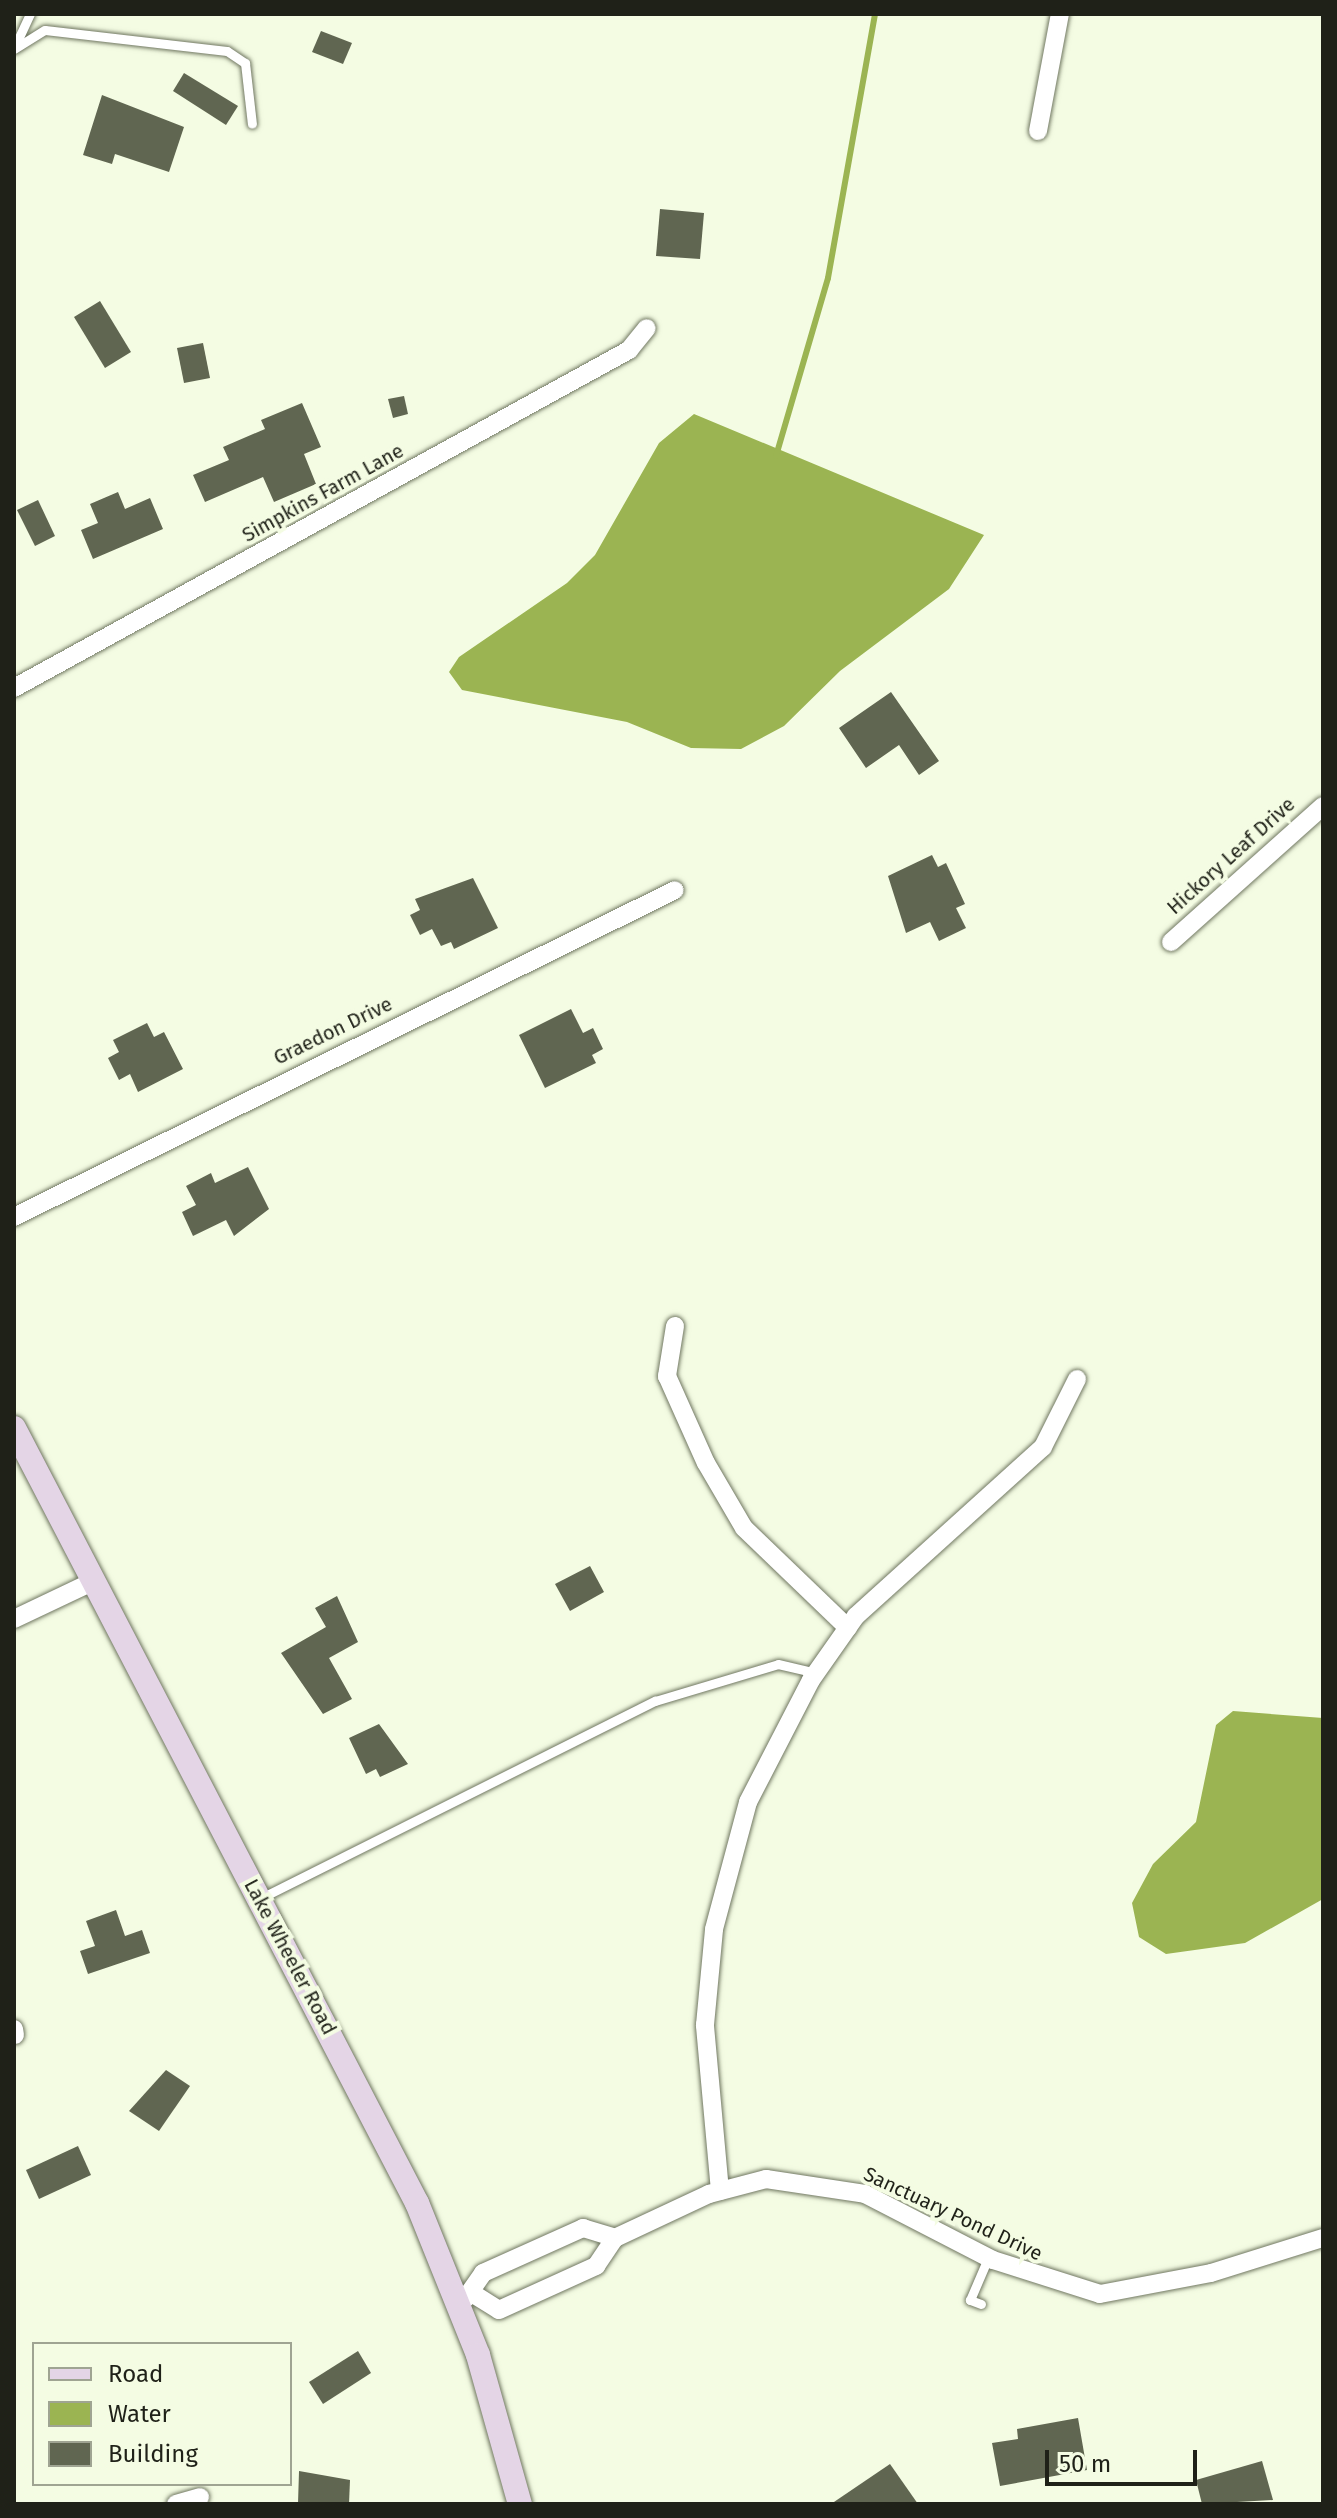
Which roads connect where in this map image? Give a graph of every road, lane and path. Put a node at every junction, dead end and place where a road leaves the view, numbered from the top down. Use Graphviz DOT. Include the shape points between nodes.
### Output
graph roads {
  1 [pos="30,14"];
  2 [pos="1060,14"];
  3 [pos="14,48"];
  4 [pos="252,124"];
  5 [pos="1038,131"];
  6 [pos="647,328"];
  7 [pos="14,688"];
  8 [pos="1323,806"];
  9 [pos="675,890"];
  10 [pos="1171,942"];
  11 [pos="14,1217"];
  12 [pos="675,1326"];
  13 [pos="1077,1379"];
  14 [pos="14,1428"];
  15 [pos="92,1582"];
  16 [pos="14,1619"];
  17 [pos="848,1628"];
  18 [pos="816,1673"];
  19 [pos="259,1899"];
  20 [pos="14,2029"];
  21 [pos="15,2035"];
  22 [pos="720,2191"];
  23 [pos="615,2238"];
  24 [pos="1323,2238"];
  25 [pos="988,2258"];
  26 [pos="466,2298"];
  27 [pos="981,2304"];
  28 [pos="200,2497"];
  29 [pos="176,2504"];
  30 [pos="520,2504"];
  1 -- 3 [label="lane"];
  2 -- 5 [label="street"];
  3 -- 4 [label="lane" via="45,30 227,51 245,63"];
  6 -- 7 [label="street, Simpkins Farm Lane" via="629,350"];
  8 -- 10 [label="street, Hickory Leaf Drive"];
  9 -- 11 [label="street, Graedon Drive"];
  12 -- 17 [label="street" via="667,1376 706,1463 744,1528"];
  13 -- 17 [label="street" via="1043,1447"];
  14 -- 15 [label="street, Lake Wheeler Road"];
  15 -- 16 [label="street"];
  15 -- 19 [label="street, Lake Wheeler Road"];
  17 -- 18 [label="street"];
  18 -- 19 [label="lane" via="778,1664 642,1706"];
  18 -- 22 [label="street" via="748,1802 714,1929 705,2025"];
  19 -- 26 [label="street, Lake Wheeler Road"];
  20 -- 21 [label="street"];
  22 -- 23 [label="street, Sanctuary Pond Drive"];
  22 -- 25 [label="street, Sanctuary Pond Drive" via="806,2180 865,2194"];
  23 -- 26 [label="street" via="583,2228 483,2273"];
  23 -- 26 [label="street, Sanctuary Pond Drive" via="596,2266 499,2310"];
  24 -- 25 [label="street, Sanctuary Pond Drive" via="1127,2293 1057,2284"];
  25 -- 27 [label="lane" via="970,2300"];
  26 -- 30 [label="street, Lake Wheeler Road"];
  28 -- 29 [label="street"];
}
